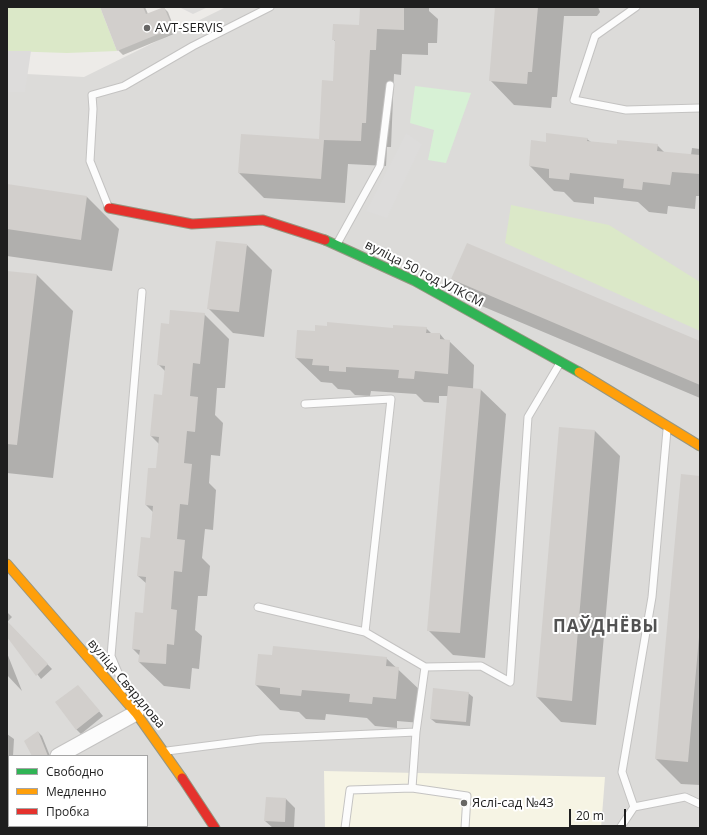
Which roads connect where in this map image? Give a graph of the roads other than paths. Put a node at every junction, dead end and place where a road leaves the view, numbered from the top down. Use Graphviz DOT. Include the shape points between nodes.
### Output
graph roads {
  1 [pos="270,7"];
  2 [pos="636,7"];
  3 [pos="261,9"];
  4 [pos="390,85"];
  5 [pos="700,108"];
  6 [pos="109,208"];
  7 [pos="337,244"];
  8 [pos="142,292"];
  9 [pos="561,361"];
  10 [pos="305,404"];
  11 [pos="668,427"];
  12 [pos="700,446"];
  13 [pos="7,564"];
  14 [pos="258,607"];
  15 [pos="365,632"];
  16 [pos="425,667"];
  17 [pos="136,713"];
  18 [pos="416,732"];
  19 [pos="165,752"];
  20 [pos="60,755"];
  21 [pos="412,788"];
  22 [pos="700,804"];
  23 [pos="634,806"];
  24 [pos="215,828"];
  25 [pos="345,828"];
  26 [pos="466,828"];
  27 [pos="620,828"];
  1 -- 3 [label="lane"];
  2 -- 5 [label="lane" via="595,36 574,100 626,110"];
  3 -- 6 [label="lane" via="124,86 92,95 90,160"];
  4 -- 7 [label="lane" via="380,166"];
  6 -- 7 [label="street, вуліца 50 год УЛКСМ" via="192,224 263,220"];
  7 -- 9 [label="street, вуліца 50 год УЛКСМ" via="415,281"];
  8 -- 17 [label="lane" via="111,656"];
  9 -- 11 [label="street, вуліца 50 год УЛКСМ"];
  9 -- 16 [label="lane" via="528,418 510,682 481,666"];
  10 -- 15 [label="lane" via="391,399"];
  11 -- 12 [label="street, вуліца 50 год УЛКСМ"];
  11 -- 23 [label="lane" via="652,597 622,772"];
  13 -- 17 [label="street, вуліца Свярдлова"];
  14 -- 15 [label="lane"];
  15 -- 16 [label="lane"];
  16 -- 18 [label="lane"];
  17 -- 19 [label="street, вуліца Свярдлова"];
  17 -- 20 [label="street"];
  18 -- 19 [label="lane" via="261,740"];
  18 -- 21 [label="lane"];
  19 -- 24 [label="street, вуліца Свярдлова"];
  21 -- 25 [label="lane" via="350,790"];
  21 -- 26 [label="lane" via="467,796"];
  22 -- 23 [label="lane" via="685,797"];
  23 -- 27 [label="lane"];
}
